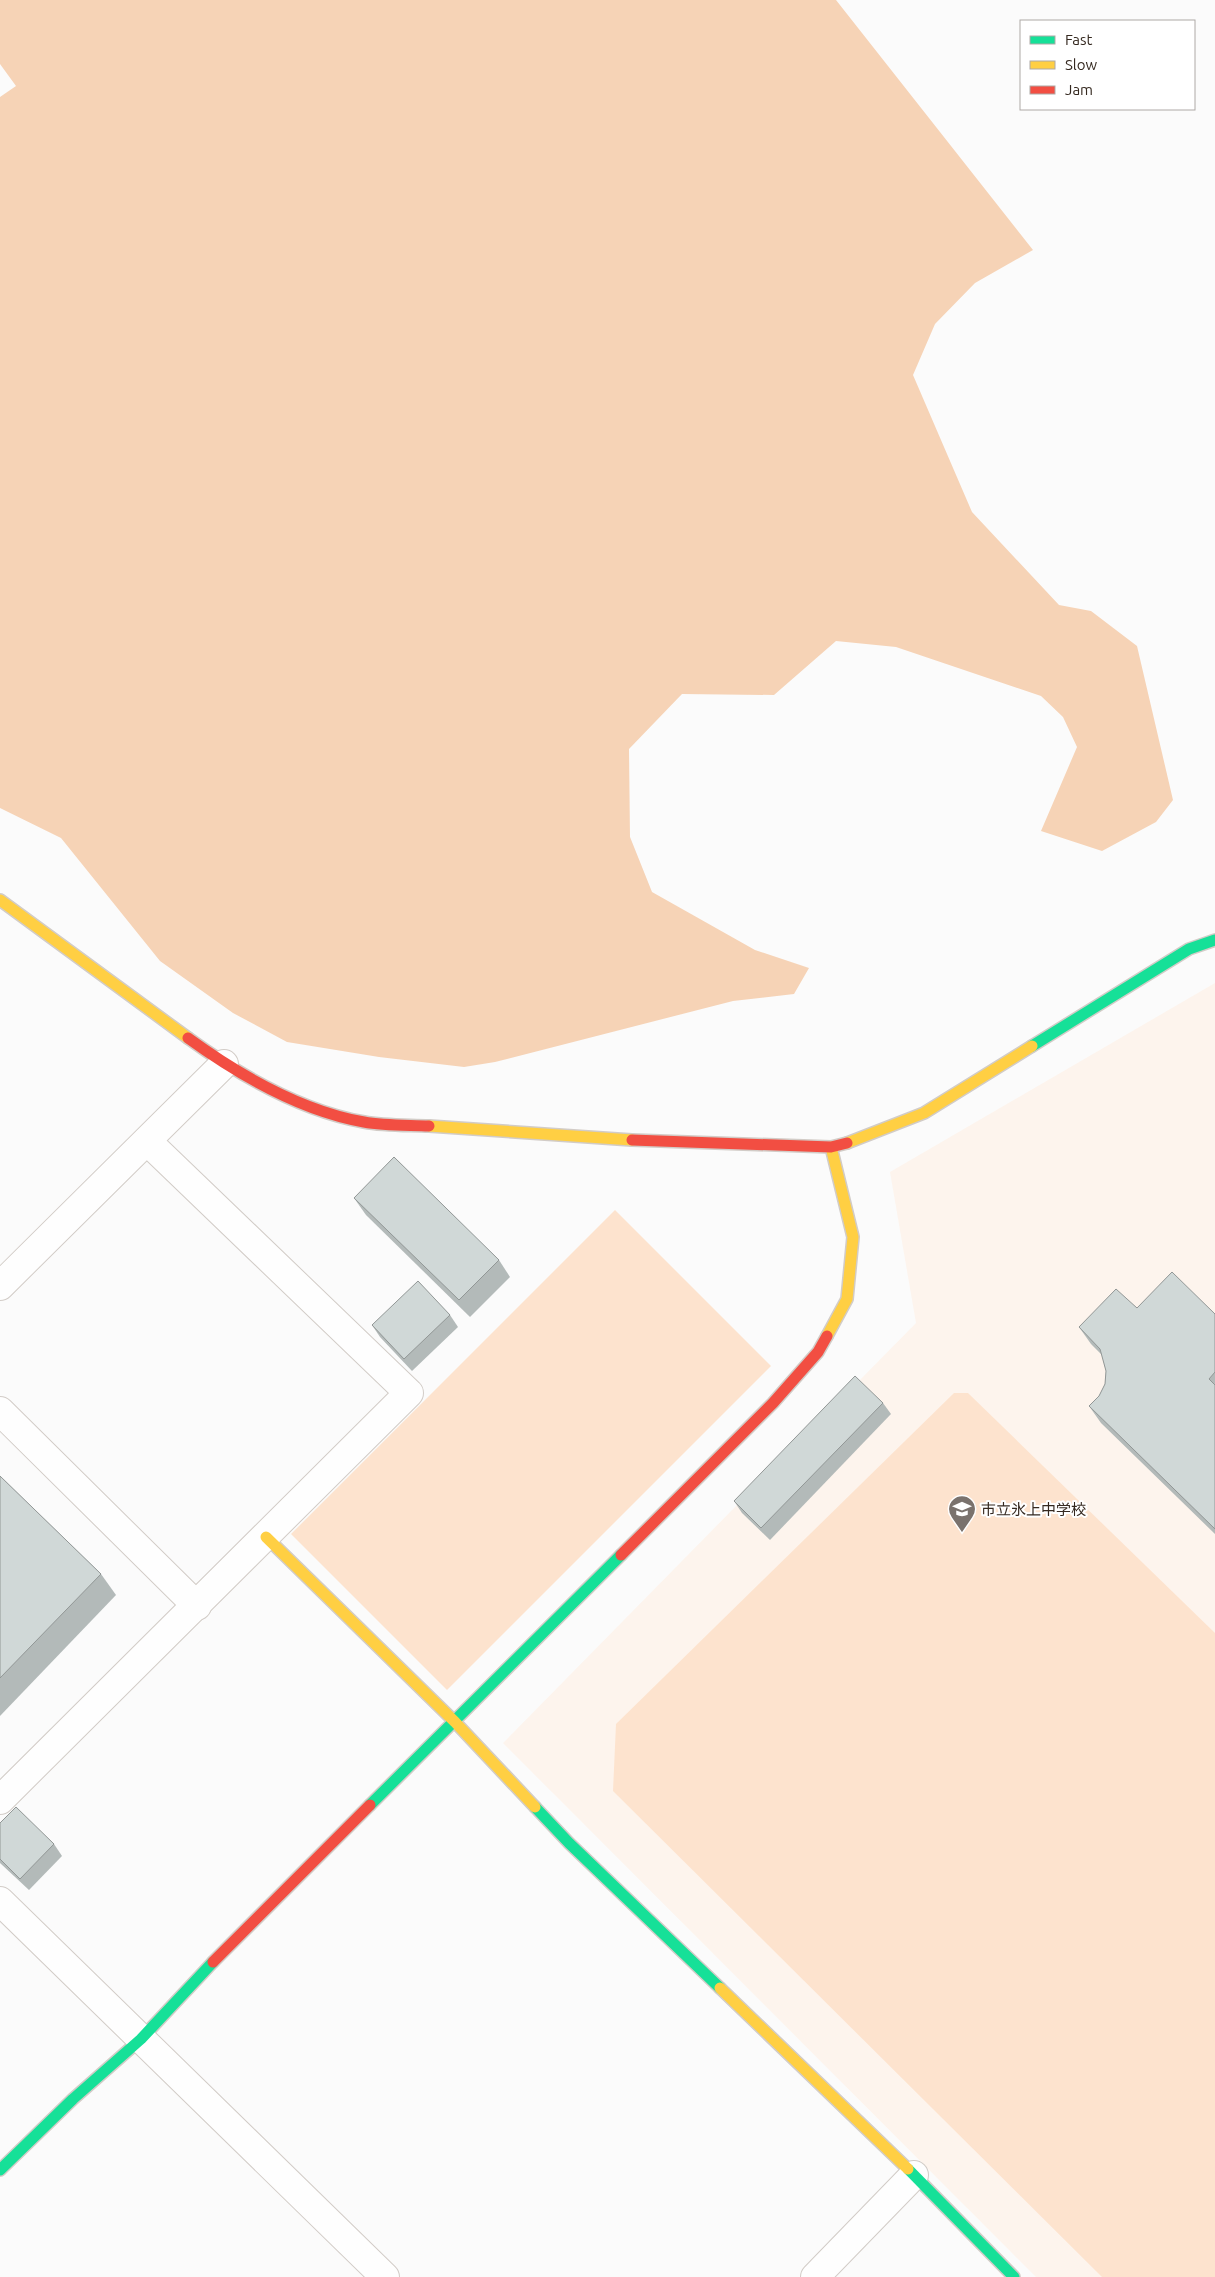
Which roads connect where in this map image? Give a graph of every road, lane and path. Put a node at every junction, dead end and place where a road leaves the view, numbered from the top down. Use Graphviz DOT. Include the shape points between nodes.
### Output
graph roads {
  1 [pos="0,900"];
  2 [pos="1215,940"];
  3 [pos="224,1064"];
  4 [pos="147,1141"];
  5 [pos="831,1147"];
  6 [pos="0,1286"];
  7 [pos="0,1411"];
  8 [pos="266,1537"];
  9 [pos="197,1606"];
  10 [pos="455,1722"];
  11 [pos="0,1800"];
  12 [pos="0,1901"];
  13 [pos="141,2039"];
  14 [pos="0,2170"];
  15 [pos="914,2175"];
  16 [pos="385,2277"];
  17 [pos="815,2277"];
  18 [pos="1014,2277"];
  1 -- 3 [label="street"];
  2 -- 5 [label="street" via="1189,950 924,1113"];
  3 -- 4 [label="street"];
  3 -- 5 [label="street" via="299,1103 364,1122 674,1143"];
  4 -- 6 [label="street"];
  4 -- 8 [label="street" via="409,1393"];
  5 -- 10 [label="street" via="853,1237 847,1299 818,1352 773,1404"];
  7 -- 9 [label="street"];
  8 -- 9 [label="street"];
  8 -- 10 [label="street"];
  9 -- 11 [label="street"];
  10 -- 13 [label="street" via="204,1971"];
  10 -- 15 [label="street" via="569,1843"];
  12 -- 13 [label="street"];
  13 -- 14 [label="street"];
  13 -- 16 [label="street"];
  15 -- 17 [label="street"];
  15 -- 18 [label="street"];
}
